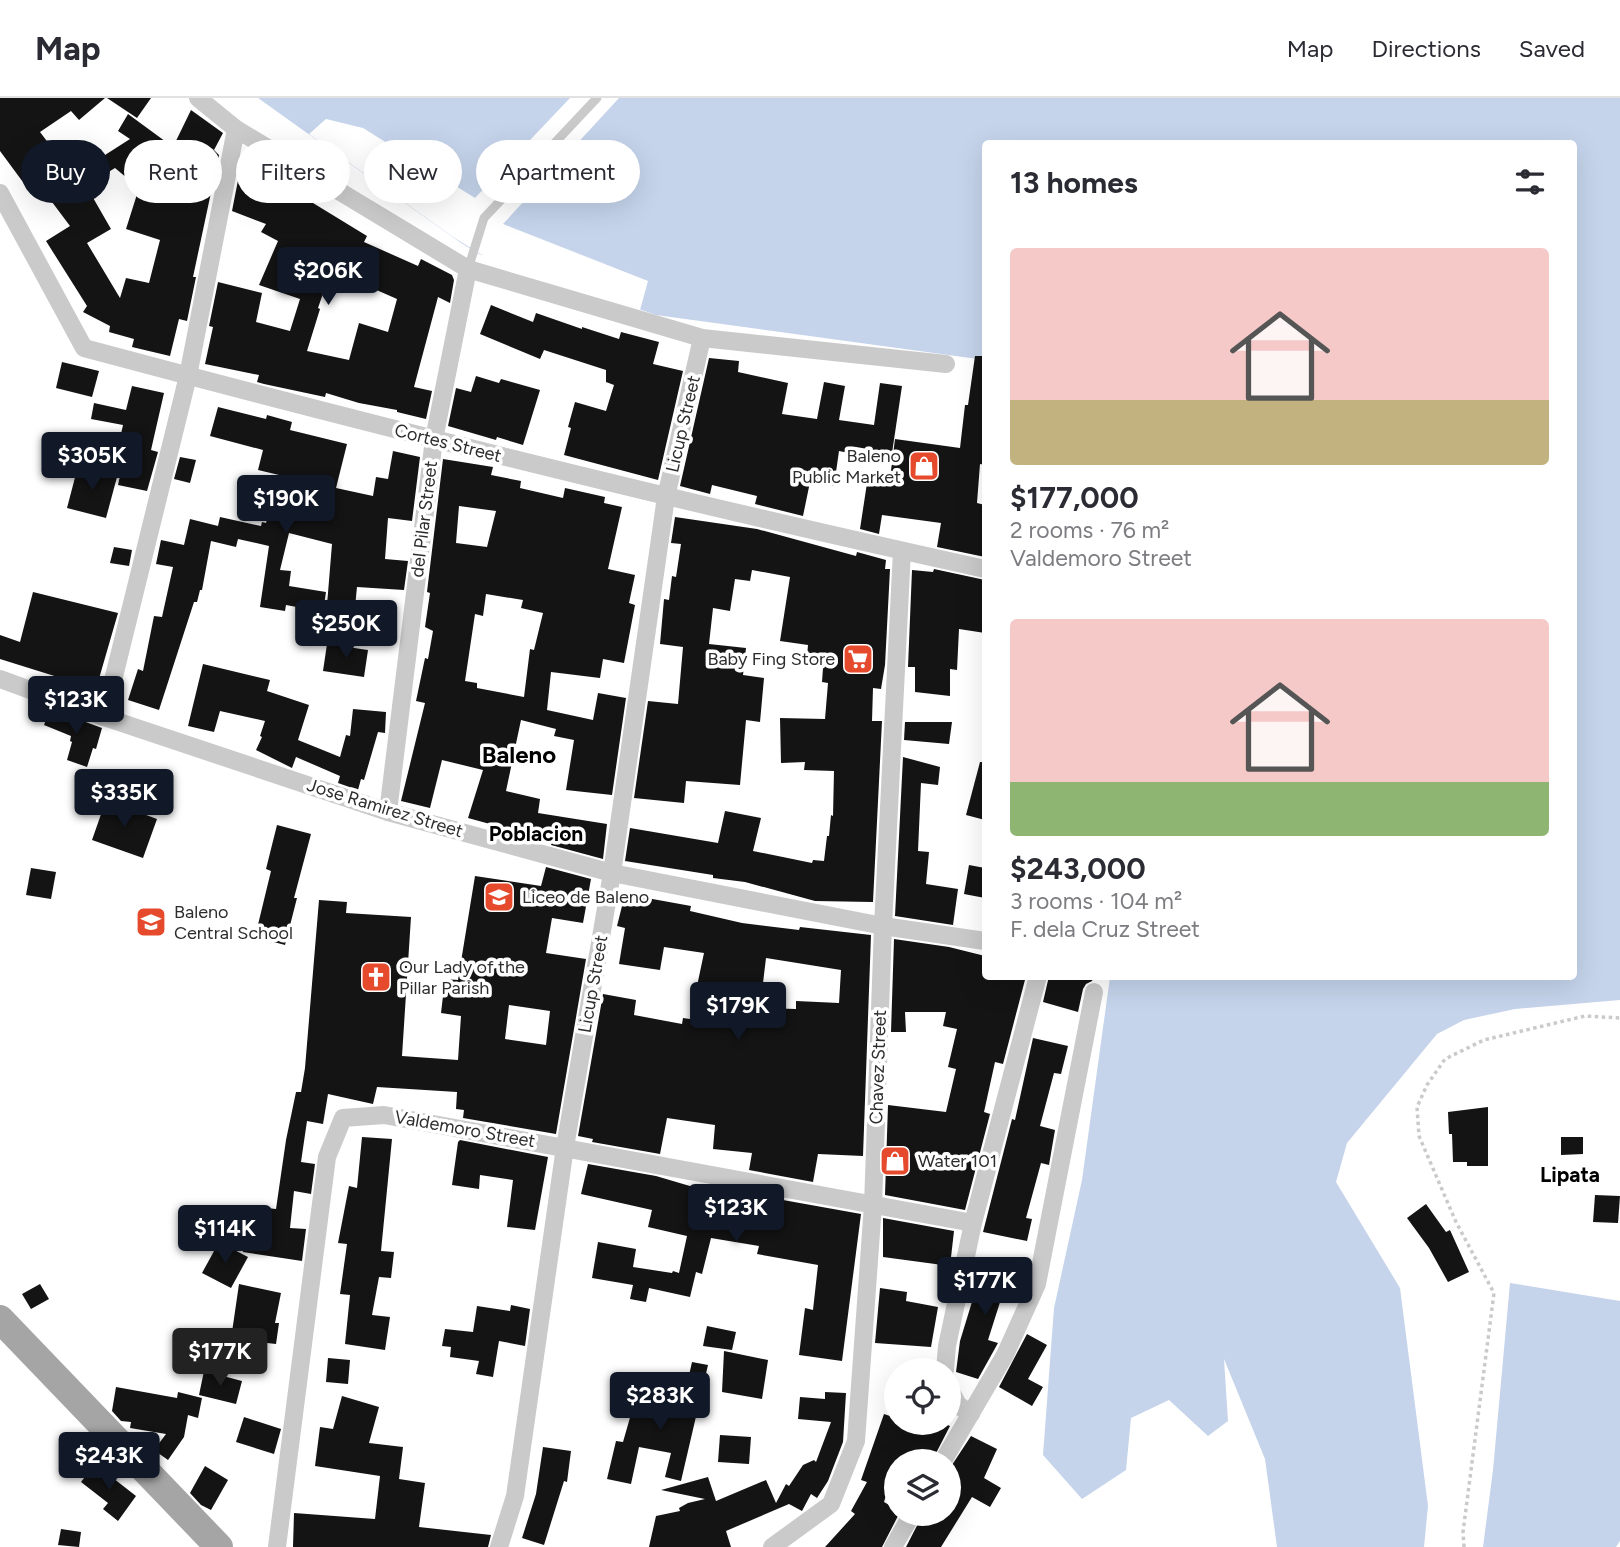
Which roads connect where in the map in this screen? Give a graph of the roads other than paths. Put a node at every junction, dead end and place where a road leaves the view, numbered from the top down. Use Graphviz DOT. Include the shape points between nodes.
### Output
graph roads {
  1 [pos="198,98"];
  2 [pos="597,98"];
  3 [pos="236,129"];
  4 [pos="0,193"];
  5 [pos="468,269"];
  6 [pos="702,338"];
  7 [pos="946,364"];
  8 [pos="188,376"];
  9 [pos="434,439"];
  10 [pos="666,497"];
  11 [pos="902,551"];
  12 [pos="982,568"];
  13 [pos="0,679"];
  14 [pos="104,717"];
  15 [pos="388,812"];
  16 [pos="612,873"];
  17 [pos="883,926"];
  18 [pos="982,941"];
  19 [pos="1037,980"];
  20 [pos="1094,992"];
  21 [pos="565,1147"];
  22 [pos="873,1205"];
  23 [pos="973,1223"];
  24 [pos="0,1319"];
  25 [pos="946,1358"];
  26 [pos="961,1407"];
  27 [pos="971,1414"];
  28 [pos="950,1449"];
  29 [pos="905,1526"];
  30 [pos="219,1547"];
  31 [pos="277,1547"];
  32 [pos="499,1547"];
  33 [pos="772,1547"];
  34 [pos="892,1547"];
  1 -- 3 [label="street"];
  2 -- 5 [label="lane" via="484,218"];
  3 -- 5 [label="street"];
  3 -- 8 [label="street"];
  4 -- 8 [label="street, Cortes Street" via="84,348"];
  5 -- 6 [label="street"];
  5 -- 9 [label="street, del Pilar Street"];
  6 -- 7 [label="street"];
  6 -- 10 [label="street, Licup Street"];
  8 -- 9 [label="street, Cortes Street"];
  8 -- 14 [label="street"];
  9 -- 10 [label="street, Cortes Street"];
  9 -- 15 [label="street, del Pilar Street"];
  10 -- 11 [label="street, Cortes Street"];
  10 -- 16 [label="street, Licup Street"];
  11 -- 12 [label="street, Cortes Street"];
  11 -- 17 [label="street, Chavez Street"];
  13 -- 14 [label="street, Jose Ramirez Street"];
  14 -- 15 [label="street, Jose Ramirez Street"];
  15 -- 16 [label="street, Jose Ramirez Street"];
  16 -- 17 [label="street, Jose Ramirez Street"];
  16 -- 21 [label="street, Licup Street"];
  17 -- 18 [label="street, Jose Ramirez Street"];
  17 -- 22 [label="street, Chavez Street"];
  19 -- 23 [label="street"];
  20 -- 27 [label="street" via="1037,1283 1005,1355"];
  21 -- 22 [label="street, Valdemoro Street"];
  21 -- 31 [label="street, Valdemoro Street" via="384,1115 343,1118 327,1157"];
  21 -- 32 [label="street, Licup Street" via="515,1496"];
  22 -- 23 [label="street, Valdemoro Street"];
  22 -- 33 [label="street, Chavez Street" via="856,1441 831,1504"];
  23 -- 25 [label="street"];
  24 -- 30 [label="main road"];
  26 -- 27 [label="street"];
  27 -- 28 [label="street"];
  29 -- 34 [label="street"];
}
